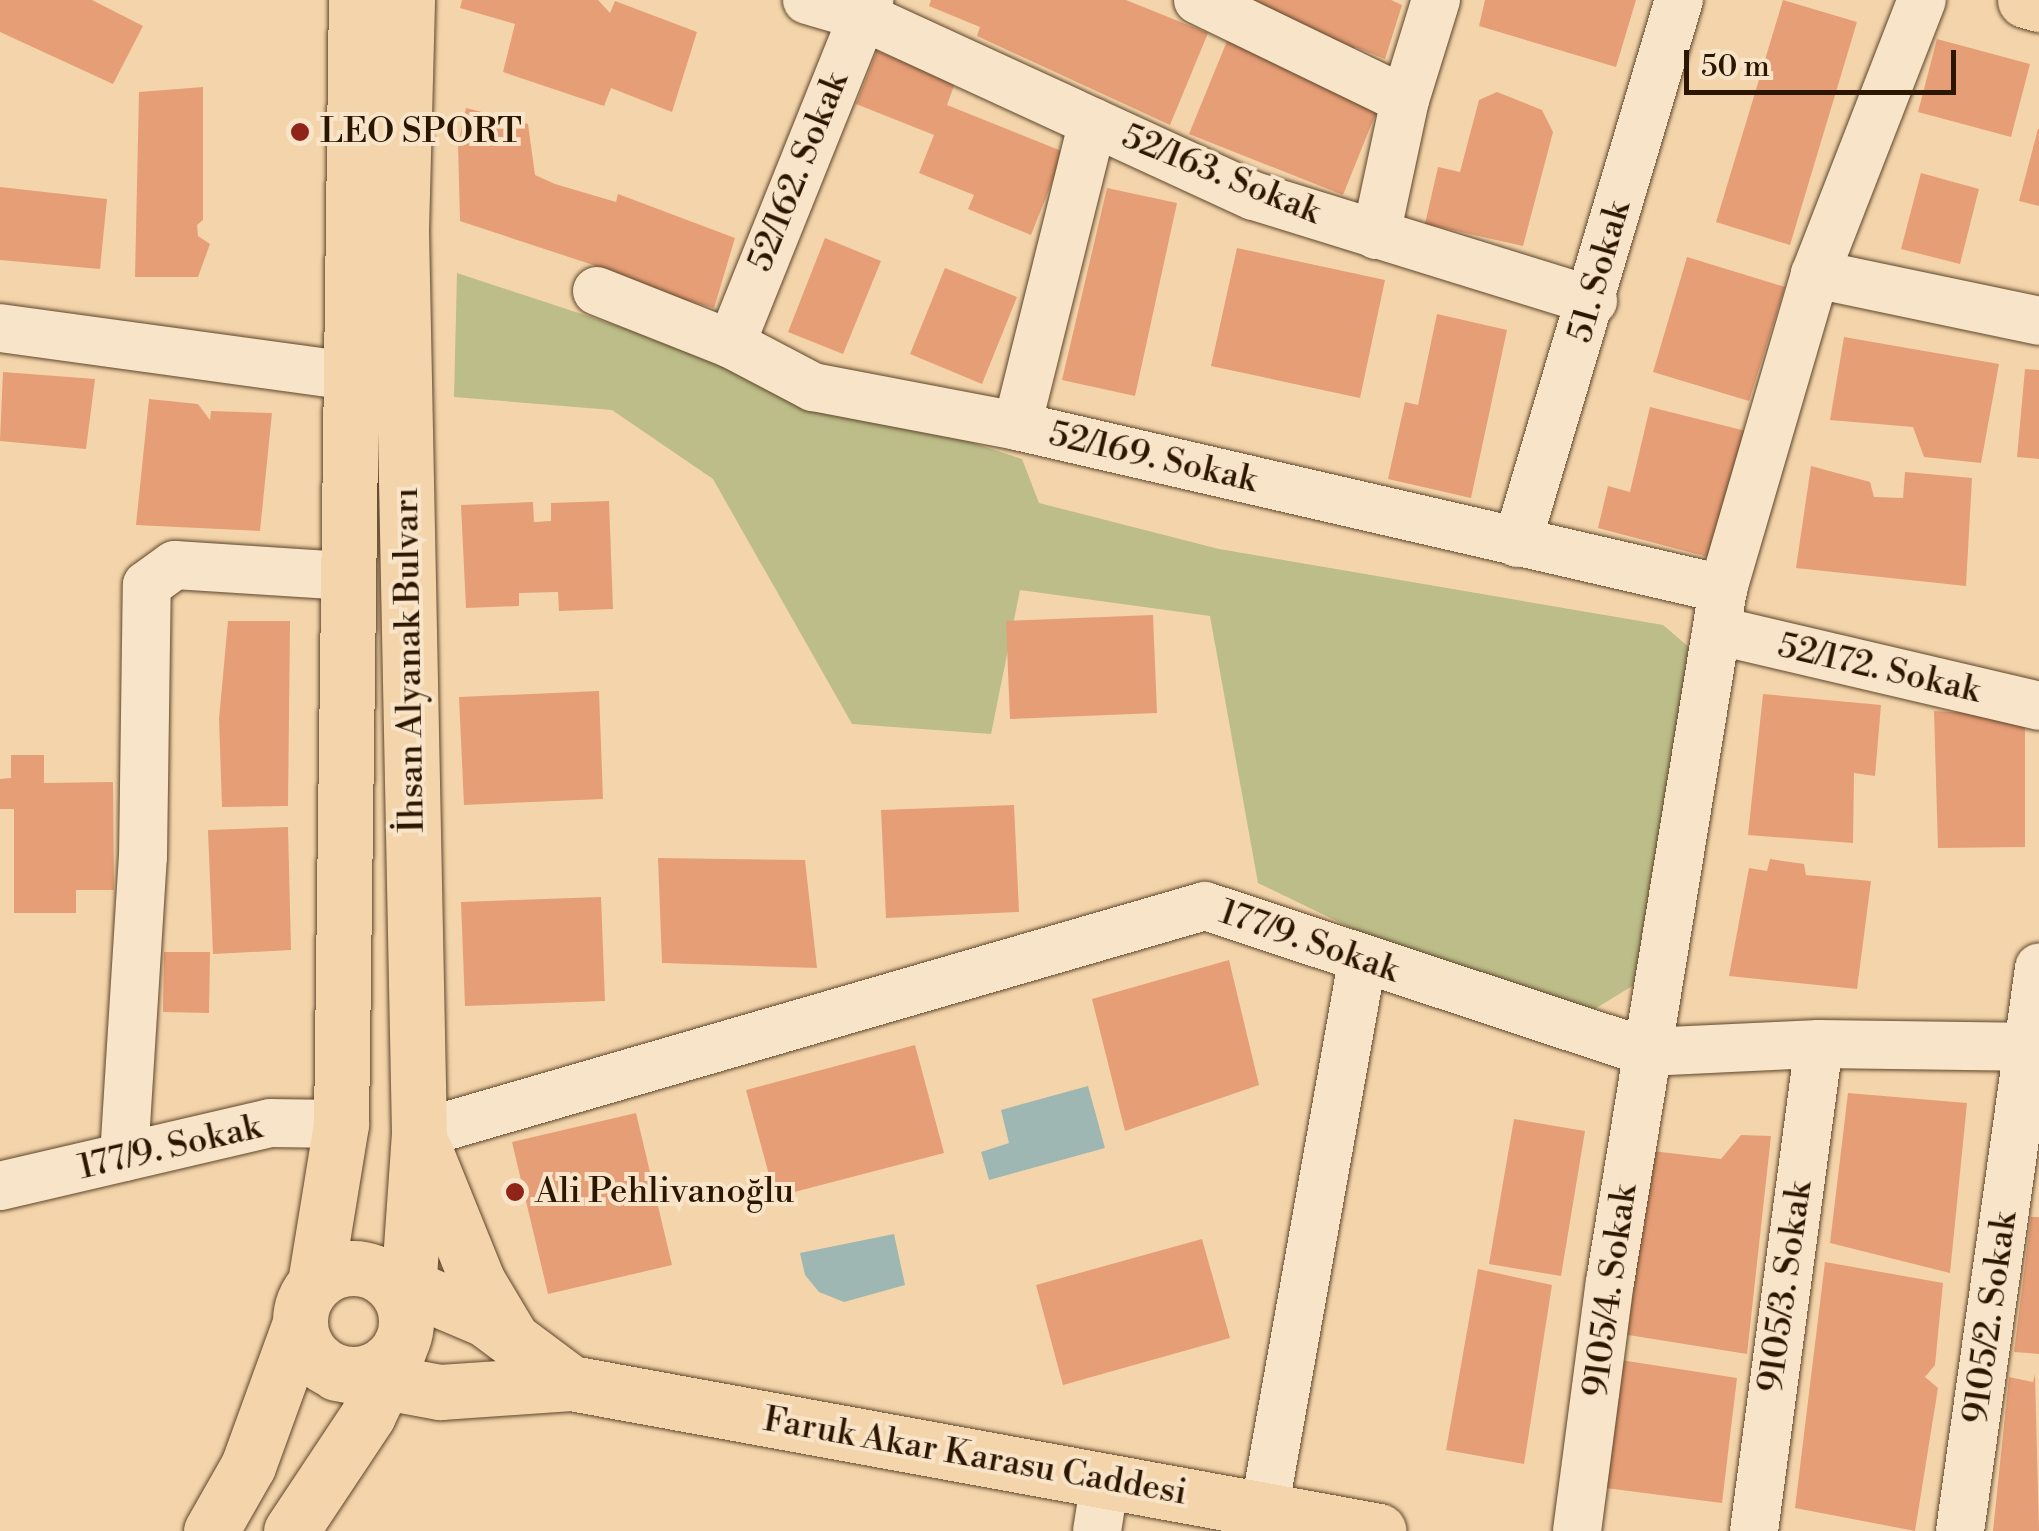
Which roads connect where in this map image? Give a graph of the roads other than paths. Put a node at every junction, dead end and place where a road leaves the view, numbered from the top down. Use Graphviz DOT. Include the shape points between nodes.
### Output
graph roads {
  1 [pos="356,0"];
  2 [pos="407,0"];
  3 [pos="807,0"];
  4 [pos="1199,0"];
  5 [pos="1436,0"];
  6 [pos="1679,0"];
  7 [pos="1922,0"];
  8 [pos="2025,0"];
  9 [pos="2039,4"];
  10 [pos="865,8"];
  11 [pos="1405,100"];
  12 [pos="1092,122"];
  13 [pos="1376,235"];
  14 [pos="1816,274"];
  15 [pos="597,291"];
  16 [pos="1592,301"];
  17 [pos="2039,321"];
  18 [pos="0,328"];
  19 [pos="731,344"];
  20 [pos="350,376"];
  21 [pos="1017,426"];
  22 [pos="1517,543"];
  23 [pos="344,576"];
  24 [pos="1721,610"];
  25 [pos="2039,706"];
  26 [pos="1362,962"];
  27 [pos="2039,968"];
  28 [pos="1819,1044"];
  29 [pos="2035,1047"];
  30 [pos="1647,1052"];
  31 [pos="341,1124"];
  32 [pos="419,1134"];
  33 [pos="124,1157"];
  34 [pos="0,1186"];
  35 [pos="307,1304"];
  36 [pos="385,1330"];
  37 [pos="509,1334"];
  38 [pos="571,1383"];
  39 [pos="496,1392"];
  40 [pos="323,1485"];
  41 [pos="1101,1506"];
  42 [pos="1264,1511"];
  43 [pos="212,1531"];
  44 [pos="292,1531"];
  45 [pos="1379,1531"];
  46 [pos="1577,1531"];
  47 [pos="1754,1531"];
  48 [pos="1960,1531"];
  1 -- 20 [label="main road, İhsan Alyanak Bulvarı"];
  2 -- 32 [label="main road, İhsan Alyanak Bulvarı" via="401,231"];
  3 -- 10 [label="street, 52/163. Sokak"];
  4 -- 11 [label="street"];
  5 -- 11 [label="street"];
  6 -- 16 [label="street, 51. Sokak"];
  7 -- 14 [label="street"];
  8 -- 9 [label="main road"];
  10 -- 12 [label="street, 52/163. Sokak"];
  10 -- 19 [label="street, 52/162. Sokak"];
  11 -- 13 [label="street"];
  12 -- 13 [label="street, 52/163. Sokak" via="1254,196"];
  12 -- 21 [label="street"];
  13 -- 16 [label="street, 52/163. Sokak"];
  14 -- 17 [label="street"];
  14 -- 24 [label="street"];
  15 -- 19 [label="street, 52/169. Sokak"];
  16 -- 22 [label="street, 51. Sokak"];
  18 -- 20 [label="street"];
  19 -- 21 [label="street, 52/169. Sokak" via="812,388"];
  20 -- 23 [label="main road, İhsan Alyanak Bulvarı"];
  21 -- 22 [label="street, 52/169. Sokak"];
  22 -- 24 [label="street, 52/169. Sokak"];
  23 -- 31 [label="main road, İhsan Alyanak Bulvarı"];
  23 -- 33 [label="street" via="175,565 147,585 143,857"];
  24 -- 25 [label="street, 52/172. Sokak"];
  24 -- 30 [label="street"];
  26 -- 30 [label="street, 177/9. Sokak"];
  26 -- 32 [label="street, 177/9. Sokak" via="1205,906"];
  26 -- 42 [label="street"];
  27 -- 29 [label="street, 9105/2. Sokak"];
  28 -- 29 [label="street, 177/9. Sokak"];
  28 -- 30 [label="street, 177/9. Sokak"];
  28 -- 47 [label="street, 9105/3. Sokak"];
  29 -- 48 [label="street, 9105/2. Sokak"];
  30 -- 46 [label="street, 9105/4. Sokak"];
  31 -- 33 [label="street, 177/9. Sokak" via="270,1124"];
  31 -- 35 [label="main road, İhsan Alyanak Bulvarı"];
  32 -- 36 [label="main road, İhsan Alyanak Bulvarı"];
  32 -- 37 [label="main road" via="478,1282"];
  33 -- 34 [label="street, 177/9. Sokak"];
  35 -- 36 [label="main road" via="305,1346"];
  35 -- 36 [label="main road" via="354,1267"];
  35 -- 43 [label="main road, İhsan Alyanak Bulvarı" via="248,1466"];
  36 -- 37 [label="main road, Faruk Akar Karasu Caddesi"];
  36 -- 39 [label="main road, Faruk Akar Karasu Caddesi"];
  36 -- 40 [label="main road, İhsan Alyanak Bulvarı"];
  37 -- 38 [label="main road, Faruk Akar Karasu Caddesi"];
  38 -- 39 [label="main road, Faruk Akar Karasu Caddesi"];
  38 -- 41 [label="main road, Faruk Akar Karasu Caddesi"];
  39 -- 40 [label="main road" via="405,1416"];
  40 -- 44 [label="main road, İhsan Alyanak Bulvarı"];
  41 -- 42 [label="main road, Faruk Akar Karasu Caddesi"];
  42 -- 45 [label="main road, Faruk Akar Karasu Caddesi"];
}
